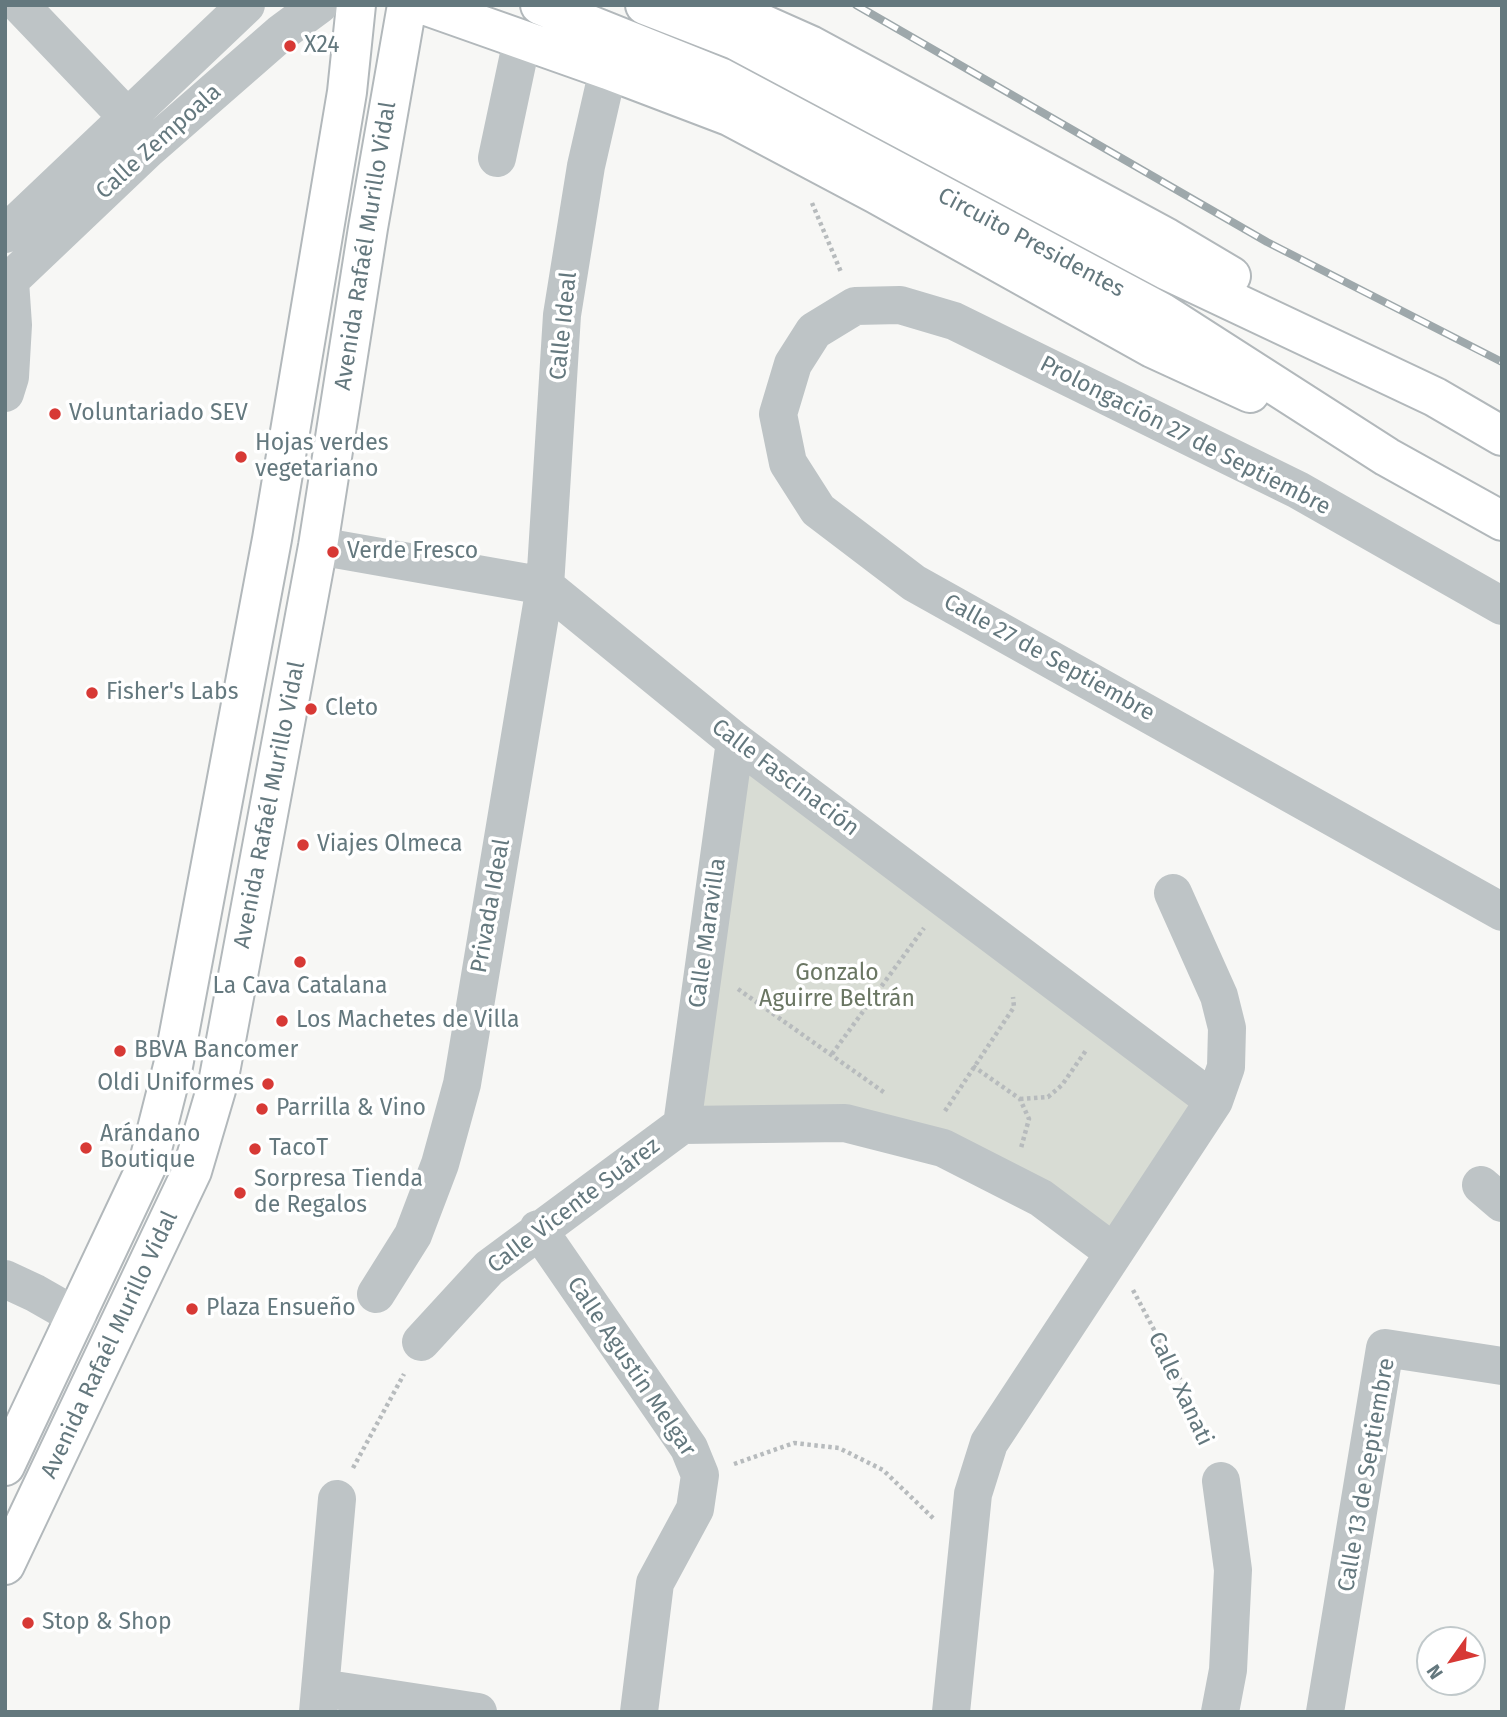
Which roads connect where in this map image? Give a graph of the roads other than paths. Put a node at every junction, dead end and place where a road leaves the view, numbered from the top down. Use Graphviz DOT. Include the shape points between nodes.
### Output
graph roads {
  1 [pos="20,5"];
  2 [pos="246,5"];
  3 [pos="319,5"];
  4 [pos="356,5"];
  5 [pos="407,5"];
  6 [pos="424,5"];
  7 [pos="540,5"];
  8 [pos="645,5"];
  9 [pos="720,5"];
  10 [pos="507,25"];
  11 [pos="608,70"];
  12 [pos="127,117"];
  13 [pos="497,158"];
  14 [pos="325,218"];
  15 [pos="368,228"];
  16 [pos="5,234"];
  17 [pos="7,281"];
  18 [pos="855,306"];
  19 [pos="5,393"];
  20 [pos="1435,397"];
  21 [pos="1502,436"];
  22 [pos="1387,457"];
  23 [pos="1502,521"];
  24 [pos="318,546"];
  25 [pos="545,586"];
  26 [pos="1502,606"];
  27 [pos="735,741"];
  28 [pos="1173,893"];
  29 [pos="1502,912"];
  30 [pos="1214,1101"];
  31 [pos="682,1125"];
  32 [pos="538,1229"];
  33 [pos="1113,1252"];
  34 [pos="5,1279"];
  35 [pos="376,1294"];
  36 [pos="77,1317"];
  37 [pos="421,1342"];
  38 [pos="1502,1366"];
  39 [pos="5,1466"];
  40 [pos="1221,1481"];
  41 [pos="337,1499"];
  42 [pos="5,1565"];
  43 [pos="319,1700"];
  44 [pos="478,1712"];
  45 [pos="639,1712"];
  46 [pos="951,1712"];
  47 [pos="1220,1712"];
  48 [pos="1325,1712"];
  1 -- 12 [label="street"];
  2 -- 12 [label="street, Calle Zempoala"];
  3 -- 17 [label="street, Calle Zempoala" via="147,150"];
  4 -- 14 [label="main road, Avenida Rafaél Murillo Vidal" via="347,92"];
  5 -- 15 [label="main road, Avenida Rafaél Murillo Vidal"];
  6 -- 10 [label="main road"];
  7 -- 22 [label="main road, Circuito Presidentes" via="722,78 1161,312"];
  8 -- 20 [label="main road, Circuito Presidentes" via="735,40 1166,270"];
  9 -- 20 [label="main road" via="810,45 1167,239"];
  10 -- 11 [label="main road"];
  10 -- 13 [label="street"];
  11 -- 22 [label="main road" via="729,116 1152,348"];
  11 -- 25 [label="street, Calle Ideal" via="586,166 562,315"];
  12 -- 16 [label="street, Calle Zempoala"];
  14 -- 15 [label="main road"];
  14 -- 36 [label="main road, Avenida Rafaél Murillo Vidal" via="272,539 173,1066 149,1161"];
  15 -- 24 [label="main road, Avenida Rafaél Murillo Vidal"];
  17 -- 19 [label="street" via="13,325"];
  18 -- 26 [label="street, Prolongación 27 de Septiembre" via="900,305 954,321 1298,490"];
  18 -- 29 [label="street, Calle 27 de Septiembre" via="814,331 793,364 778,414 788,463 818,510 914,583"];
  20 -- 21 [label="main road, Circuito Presidentes"];
  22 -- 23 [label="main road, Circuito Presidentes"];
  24 -- 25 [label="street, Calle Fascinación"];
  24 -- 42 [label="main road, Avenida Rafaél Murillo Vidal" via="218,1083 192,1171"];
  25 -- 27 [label="street, Calle Fascinación"];
  25 -- 35 [label="street, Privada Ideal" via="462,1084 440,1164 413,1234"];
  27 -- 30 [label="street, Calle Fascinación"];
  27 -- 31 [label="street, Calle Maravilla"];
  28 -- 30 [label="street" via="1219,996 1227,1028 1226,1067"];
  30 -- 33 [label="street"];
  31 -- 32 [label="street, Calle Vicente Suárez"];
  31 -- 33 [label="street" via="845,1123 943,1148 1041,1198"];
  32 -- 37 [label="street, Calle Vicente Suárez" via="489,1268"];
  32 -- 45 [label="street, Calle Agustín Melgar" via="689,1448 700,1475 695,1510 655,1583"];
  33 -- 46 [label="street" via="989,1443 973,1494"];
  34 -- 36 [label="street"];
  36 -- 39 [label="main road, Avenida Rafaél Murillo Vidal"];
  38 -- 48 [label="street, Calle 13 de Septiembre" via="1385,1348"];
  40 -- 47 [label="street" via="1233,1570 1228,1670"];
  41 -- 43 [label="street"];
  43 -- 44 [label="street"];
}
